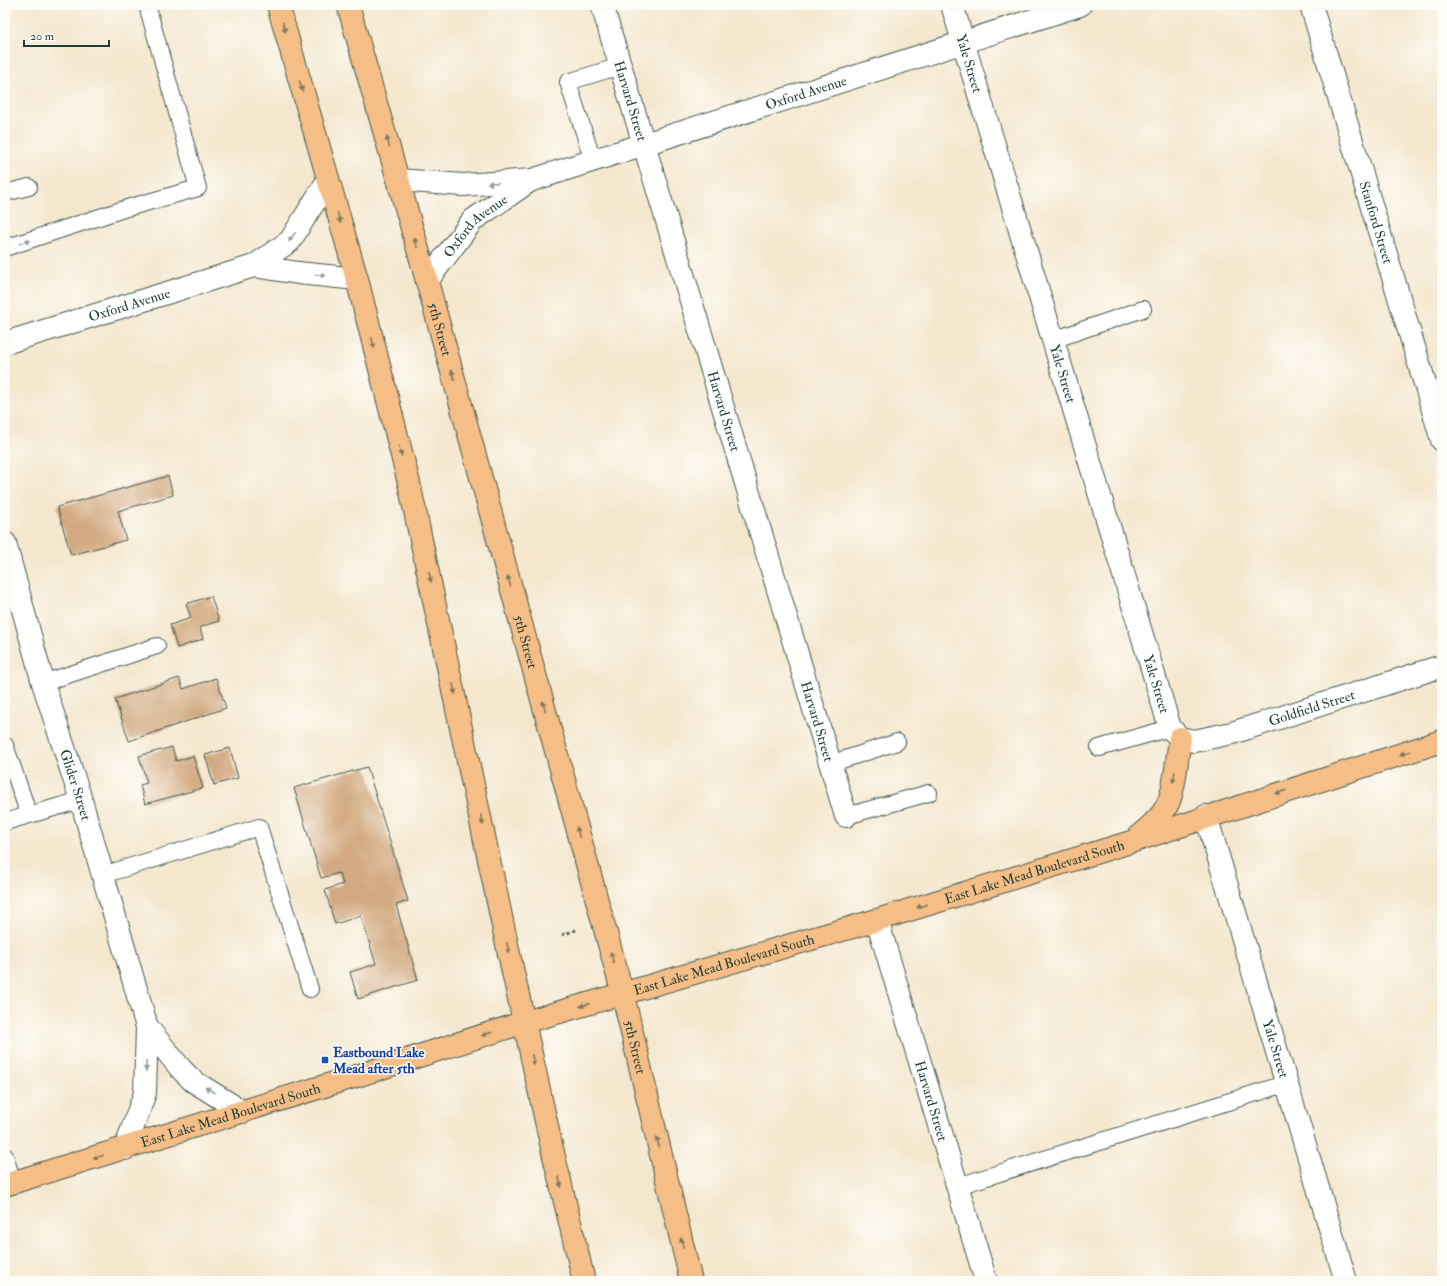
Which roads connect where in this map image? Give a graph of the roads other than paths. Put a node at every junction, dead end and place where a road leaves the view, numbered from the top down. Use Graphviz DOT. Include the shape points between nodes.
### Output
graph roads {
  1 [pos="147,5"];
  2 [pos="278,5"];
  3 [pos="348,5"];
  4 [pos="602,5"];
  5 [pos="952,5"];
  6 [pos="1080,5"];
  7 [pos="1311,5"];
  8 [pos="963,42"];
  9 [pos="620,66"];
  10 [pos="644,145"];
  11 [pos="593,161"];
  12 [pos="328,180"];
  13 [pos="399,180"];
  14 [pos="532,180"];
  15 [pos="30,187"];
  16 [pos="5,193"];
  17 [pos="5,248"];
  18 [pos="254,266"];
  19 [pos="357,279"];
  20 [pos="427,281"];
  21 [pos="1143,309"];
  22 [pos="1053,340"];
  23 [pos="5,343"];
  24 [pos="1442,440"];
  25 [pos="5,542"];
  26 [pos="157,646"];
  27 [pos="1442,666"];
  28 [pos="43,683"];
  29 [pos="1175,733"];
  30 [pos="1442,741"];
  31 [pos="896,742"];
  32 [pos="5,745"];
  33 [pos="1099,748"];
  34 [pos="830,764"];
  35 [pos="929,793"];
  36 [pos="81,800"];
  37 [pos="29,815"];
  38 [pos="846,816"];
  39 [pos="1206,816"];
  40 [pos="5,822"];
  41 [pos="1134,841"];
  42 [pos="103,875"];
  43 [pos="877,920"];
  44 [pos="310,989"];
  45 [pos="623,995"];
  46 [pos="524,1022"];
  47 [pos="147,1027"];
  48 [pos="1285,1084"];
  49 [pos="243,1112"];
  50 [pos="125,1149"];
  51 [pos="5,1156"];
  52 [pos="9,1184"];
  53 [pos="958,1186"];
  54 [pos="584,1281"];
  55 [pos="691,1281"];
  56 [pos="986,1281"];
  57 [pos="1346,1281"];
  17 -- 1 [label="lane, one-way" via="198,188"];
  2 -- 12 [label="main road, one-way"];
  13 -- 3 [label="main road, 5th Street, one-way"];
  4 -- 9 [label="street, Harvard Street"];
  5 -- 8 [label="street, Yale Street"];
  6 -- 8 [label="street, Oxford Avenue"];
  7 -- 24 [label="street, Stanford Street"];
  8 -- 10 [label="street, Oxford Avenue"];
  8 -- 22 [label="street, Yale Street"];
  9 -- 10 [label="street, Harvard Street"];
  9 -- 11 [label="lane" via="568,82"];
  10 -- 11 [label="street, Oxford Avenue"];
  10 -- 34 [label="street, Harvard Street"];
  11 -- 14 [label="street, Oxford Avenue"];
  12 -- 18 [label="street, Oxford Avenue, one-way" via="290,241"];
  12 -- 19 [label="main road, one-way"];
  14 -- 13 [label="street, Oxford Avenue, one-way" via="462,185"];
  20 -- 13 [label="main road, 5th Street, one-way"];
  14 -- 20 [label="street, Oxford Avenue" via="473,220"];
  15 -- 16 [label="lane"];
  18 -- 19 [label="street, Oxford Avenue, one-way"];
  18 -- 23 [label="street, Oxford Avenue"];
  19 -- 46 [label="main road, one-way" via="409,483"];
  45 -- 20 [label="main road, 5th Street, one-way"];
  21 -- 22 [label="lane"];
  22 -- 29 [label="street, Yale Street"];
  25 -- 28 [label="street, Glider Street"];
  26 -- 28 [label="lane"];
  27 -- 29 [label="street, Goldfield Street" via="1232,733 1194,741"];
  28 -- 36 [label="street, Glider Street"];
  29 -- 33 [label="lane"];
  29 -- 41 [label="main road, one-way" via="1170,798 1166,809"];
  30 -- 39 [label="main road, East Lake Mead Boulevard South, one-way"];
  31 -- 34 [label="lane"];
  32 -- 37 [label="lane"];
  34 -- 38 [label="street, Harvard Street"];
  35 -- 38 [label="lane"];
  36 -- 37 [label="lane"];
  36 -- 42 [label="street, Glider Street"];
  37 -- 40 [label="lane"];
  39 -- 41 [label="main road, East Lake Mead Boulevard South"];
  39 -- 48 [label="street, Yale Street"];
  41 -- 43 [label="main road, East Lake Mead Boulevard South, one-way"];
  42 -- 44 [label="lane" via="259,827"];
  42 -- 47 [label="street, Glider Street"];
  43 -- 45 [label="main road, East Lake Mead Boulevard South"];
  43 -- 53 [label="street, Harvard Street"];
  45 -- 46 [label="main road, East Lake Mead Boulevard South, one-way"];
  55 -- 45 [label="main road, 5th Street, one-way"];
  46 -- 49 [label="main road, East Lake Mead Boulevard South, one-way"];
  46 -- 54 [label="main road, one-way"];
  49 -- 47 [label="street, Glider Street, one-way" via="193,1081"];
  47 -- 50 [label="street, Glider Street, one-way" via="145,1093"];
  48 -- 53 [label="lane"];
  48 -- 57 [label="street, Yale Street"];
  49 -- 50 [label="main road, East Lake Mead Boulevard South"];
  50 -- 52 [label="main road, East Lake Mead Boulevard South, one-way"];
  51 -- 52 [label="lane"];
  53 -- 56 [label="street, Harvard Street"];
}
